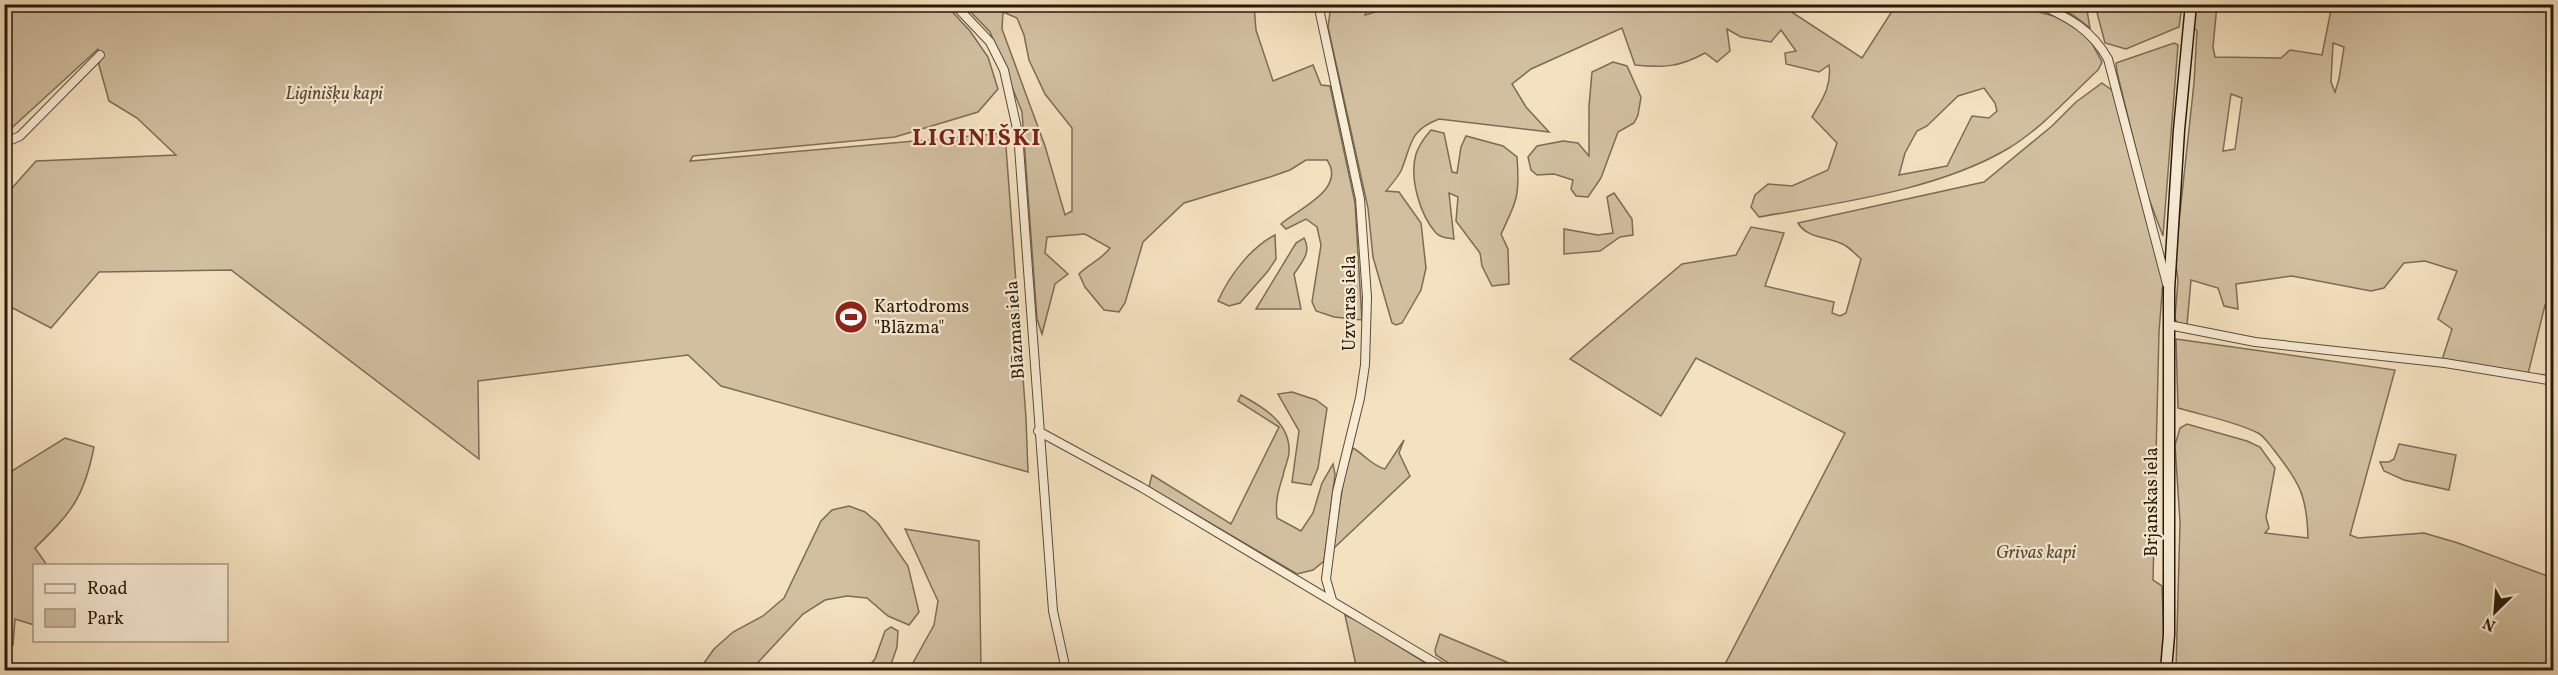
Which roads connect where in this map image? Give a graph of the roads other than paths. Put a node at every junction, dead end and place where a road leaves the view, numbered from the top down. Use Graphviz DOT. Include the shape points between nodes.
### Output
graph roads {
  1 [pos="954,4"];
  2 [pos="1318,4"];
  3 [pos="2039,4"];
  4 [pos="2191,4"];
  5 [pos="100,56"];
  6 [pos="4,143"];
  7 [pos="2169,290"];
  8 [pos="2169,329"];
  9 [pos="2553,381"];
  10 [pos="1038,431"];
  11 [pos="1332,600"];
  12 [pos="1066,670"];
  13 [pos="1447,670"];
  14 [pos="2166,670"];
  1 -- 10 [label="street, Blāzmas iela" via="990,42 1004,70 1018,134"];
  2 -- 11 [label="street, Uzvaras iela" via="1360,200 1367,297 1365,365 1337,492 1326,579"];
  3 -- 7 [label="street" via="2074,20 2100,45 2108,59"];
  4 -- 7 [label="main road, Brjanskas iela"];
  5 -- 6 [label="street" via="20,136"];
  7 -- 8 [label="main road, Brjanskas iela"];
  8 -- 9 [label="street" via="2445,363"];
  8 -- 14 [label="main road, Brjanskas iela"];
  10 -- 11 [label="street"];
  10 -- 12 [label="street, Blāzmas iela" via="1053,611"];
  11 -- 13 [label="street"];
}
